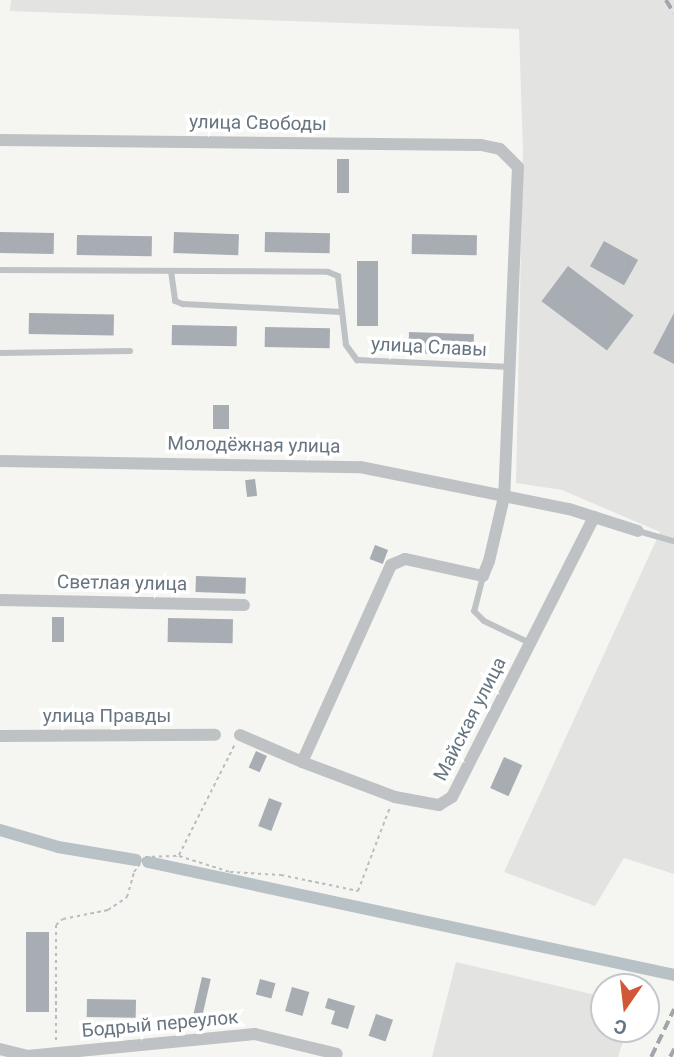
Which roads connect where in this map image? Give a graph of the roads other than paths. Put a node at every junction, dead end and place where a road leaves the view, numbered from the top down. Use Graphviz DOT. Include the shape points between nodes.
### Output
graph roads {
  1 [pos="0,139"];
  2 [pos="0,270"];
  3 [pos="171,271"];
  4 [pos="342,312"];
  5 [pos="131,351"];
  6 [pos="0,353"];
  7 [pos="510,367"];
  8 [pos="0,461"];
  9 [pos="504,497"];
  10 [pos="594,517"];
  11 [pos="638,531"];
  12 [pos="674,541"];
  13 [pos="483,576"];
  14 [pos="0,600"];
  15 [pos="244,605"];
  16 [pos="530,643"];
  17 [pos="215,735"];
  18 [pos="240,735"];
  19 [pos="0,736"];
  20 [pos="302,762"];
  21 [pos="0,1049"];
  22 [pos="337,1054"];
  23 [pos="29,1056"];
  1 -- 7 [label="street, улица Свободы" via="481,145 513,157 519,184"];
  2 -- 3 [label="lane, улица Славы"];
  3 -- 4 [label="lane" via="175,301 183,304"];
  3 -- 4 [label="lane, улица Славы" via="328,272 338,276"];
  4 -- 7 [label="lane, улица Славы" via="346,345 357,360"];
  5 -- 6 [label="lane"];
  7 -- 9 [label="street"];
  8 -- 9 [label="street, Молодёжная улица" via="325,464 396,473"];
  9 -- 10 [label="street, Молодёжная улица"];
  9 -- 13 [label="street"];
  10 -- 11 [label="street, Молодёжная улица"];
  10 -- 16 [label="street, Майская улица"];
  11 -- 12 [label="lane"];
  13 -- 16 [label="lane" via="474,611 484,621"];
  13 -- 20 [label="street" via="405,559 391,565"];
  14 -- 15 [label="street, Светлая улица"];
  16 -- 20 [label="street, Майская улица" via="452,797 439,805 395,797"];
  17 -- 19 [label="street, улица Правды"];
  18 -- 20 [label="street, Майская улица"];
  21 -- 23 [label="street"];
  22 -- 23 [label="street, Бодрый переулок" via="255,1034"];
}
